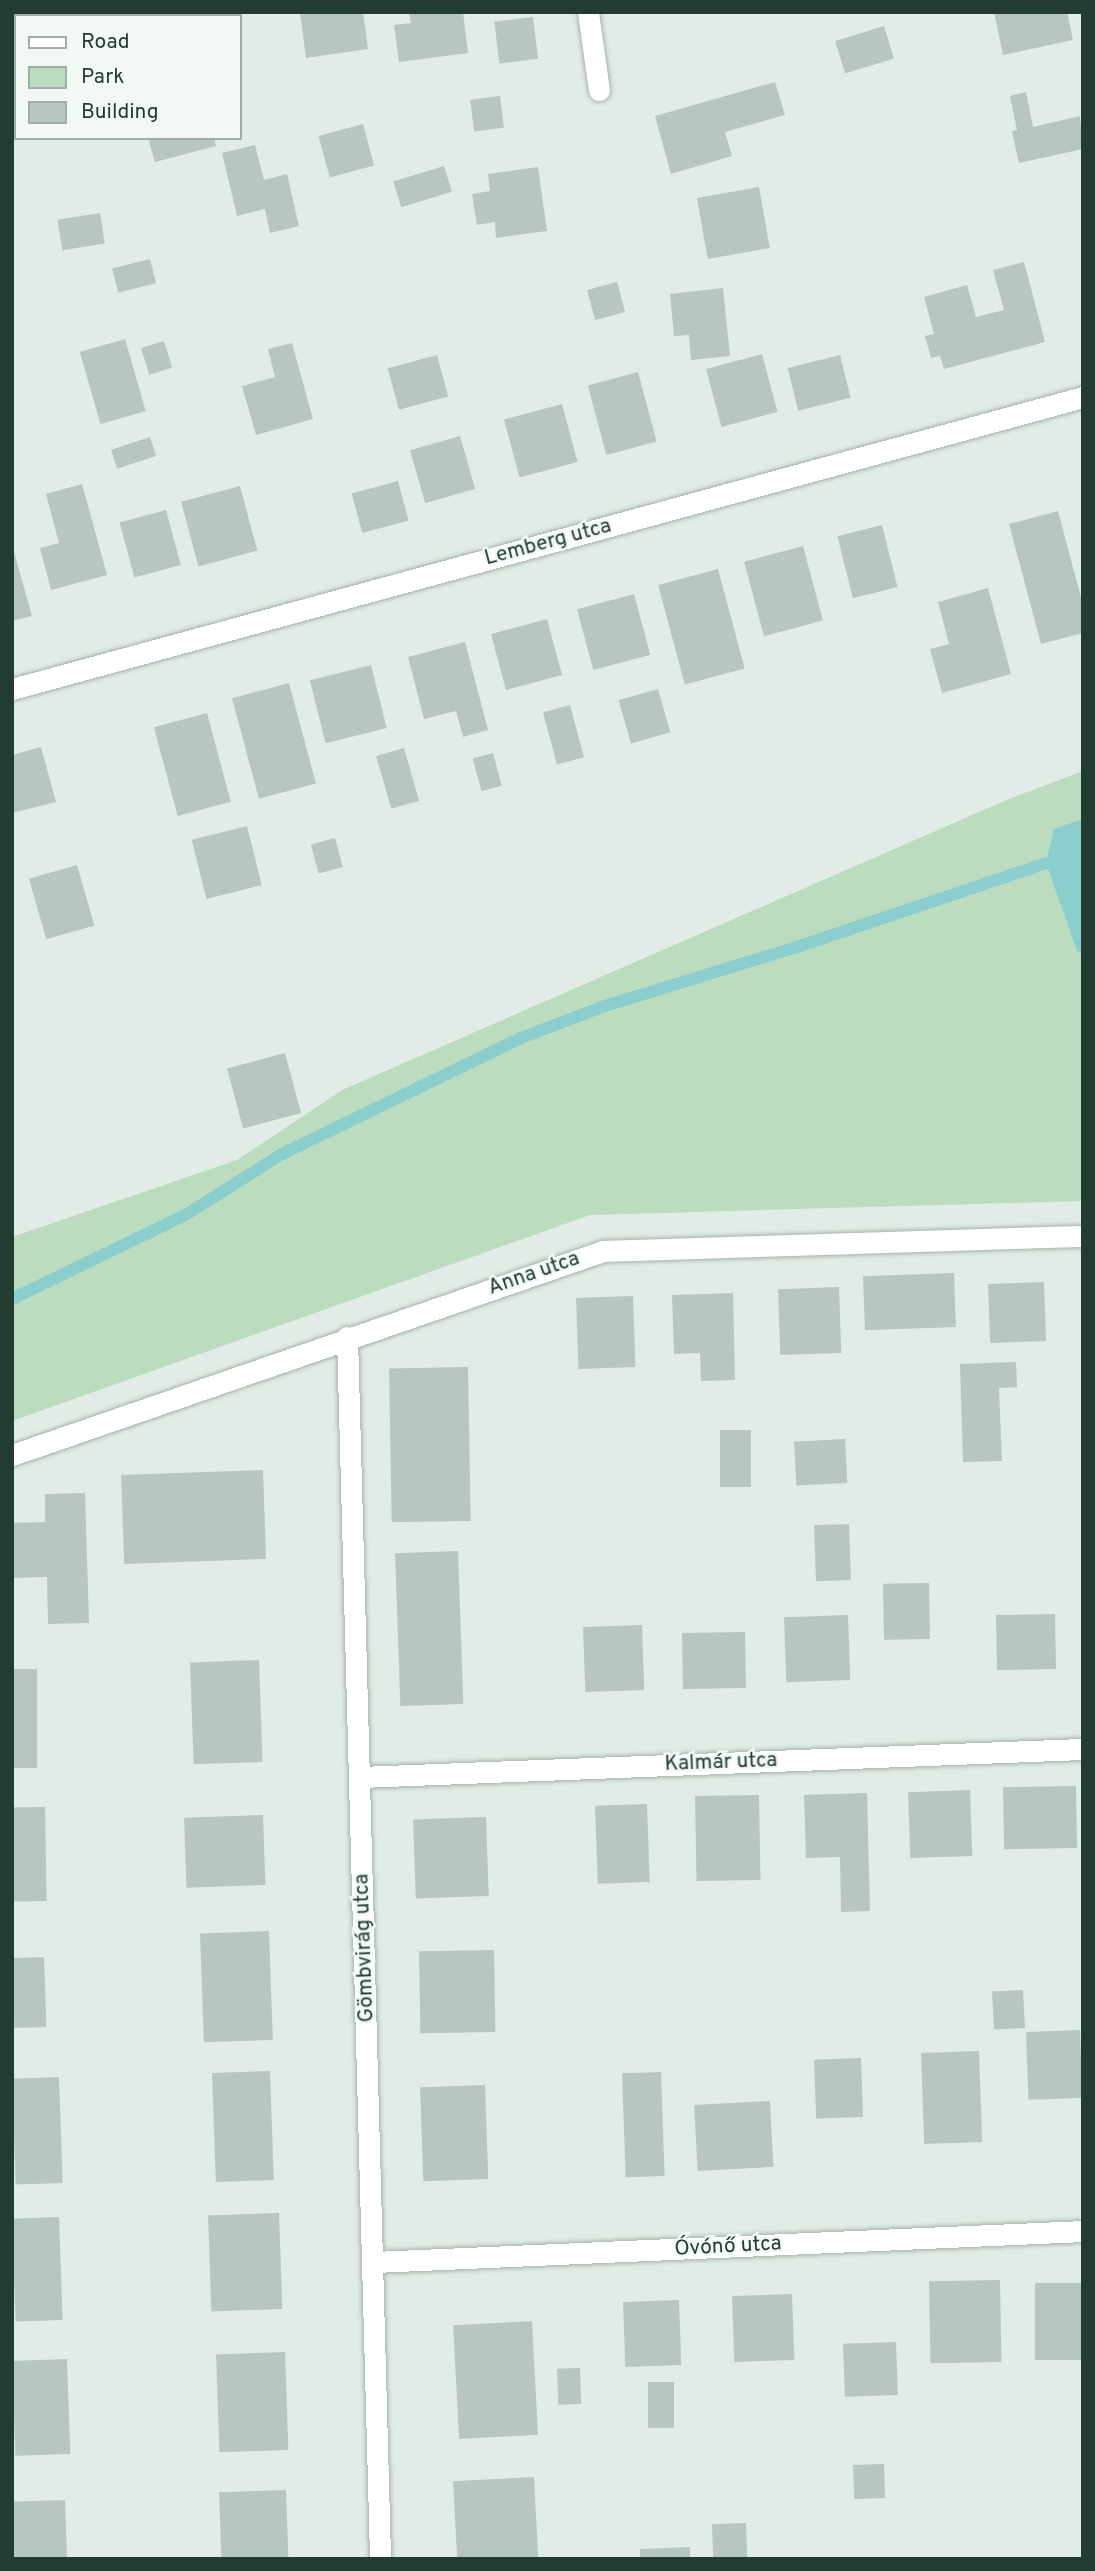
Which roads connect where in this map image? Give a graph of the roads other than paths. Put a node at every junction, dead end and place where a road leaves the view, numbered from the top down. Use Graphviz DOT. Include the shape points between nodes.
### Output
graph roads {
  1 [pos="588,12"];
  2 [pos="599,90"];
  3 [pos="1083,397"];
  4 [pos="12,689"];
  5 [pos="1083,1236"];
  6 [pos="347,1337"];
  7 [pos="12,1455"];
  8 [pos="1083,1749"];
  9 [pos="360,1777"];
  10 [pos="1083,2231"];
  11 [pos="374,2262"];
  12 [pos="380,2559"];
  1 -- 2 [label="street"];
  3 -- 4 [label="street, Lemberg utca"];
  5 -- 6 [label="street, Anna utca" via="603,1251"];
  6 -- 7 [label="street, Anna utca"];
  6 -- 9 [label="street, Gömbvirág utca"];
  8 -- 9 [label="street, Kalmár utca"];
  9 -- 11 [label="street, Gömbvirág utca"];
  10 -- 11 [label="street, Óvónő utca"];
  11 -- 12 [label="street, Gömbvirág utca"];
}
